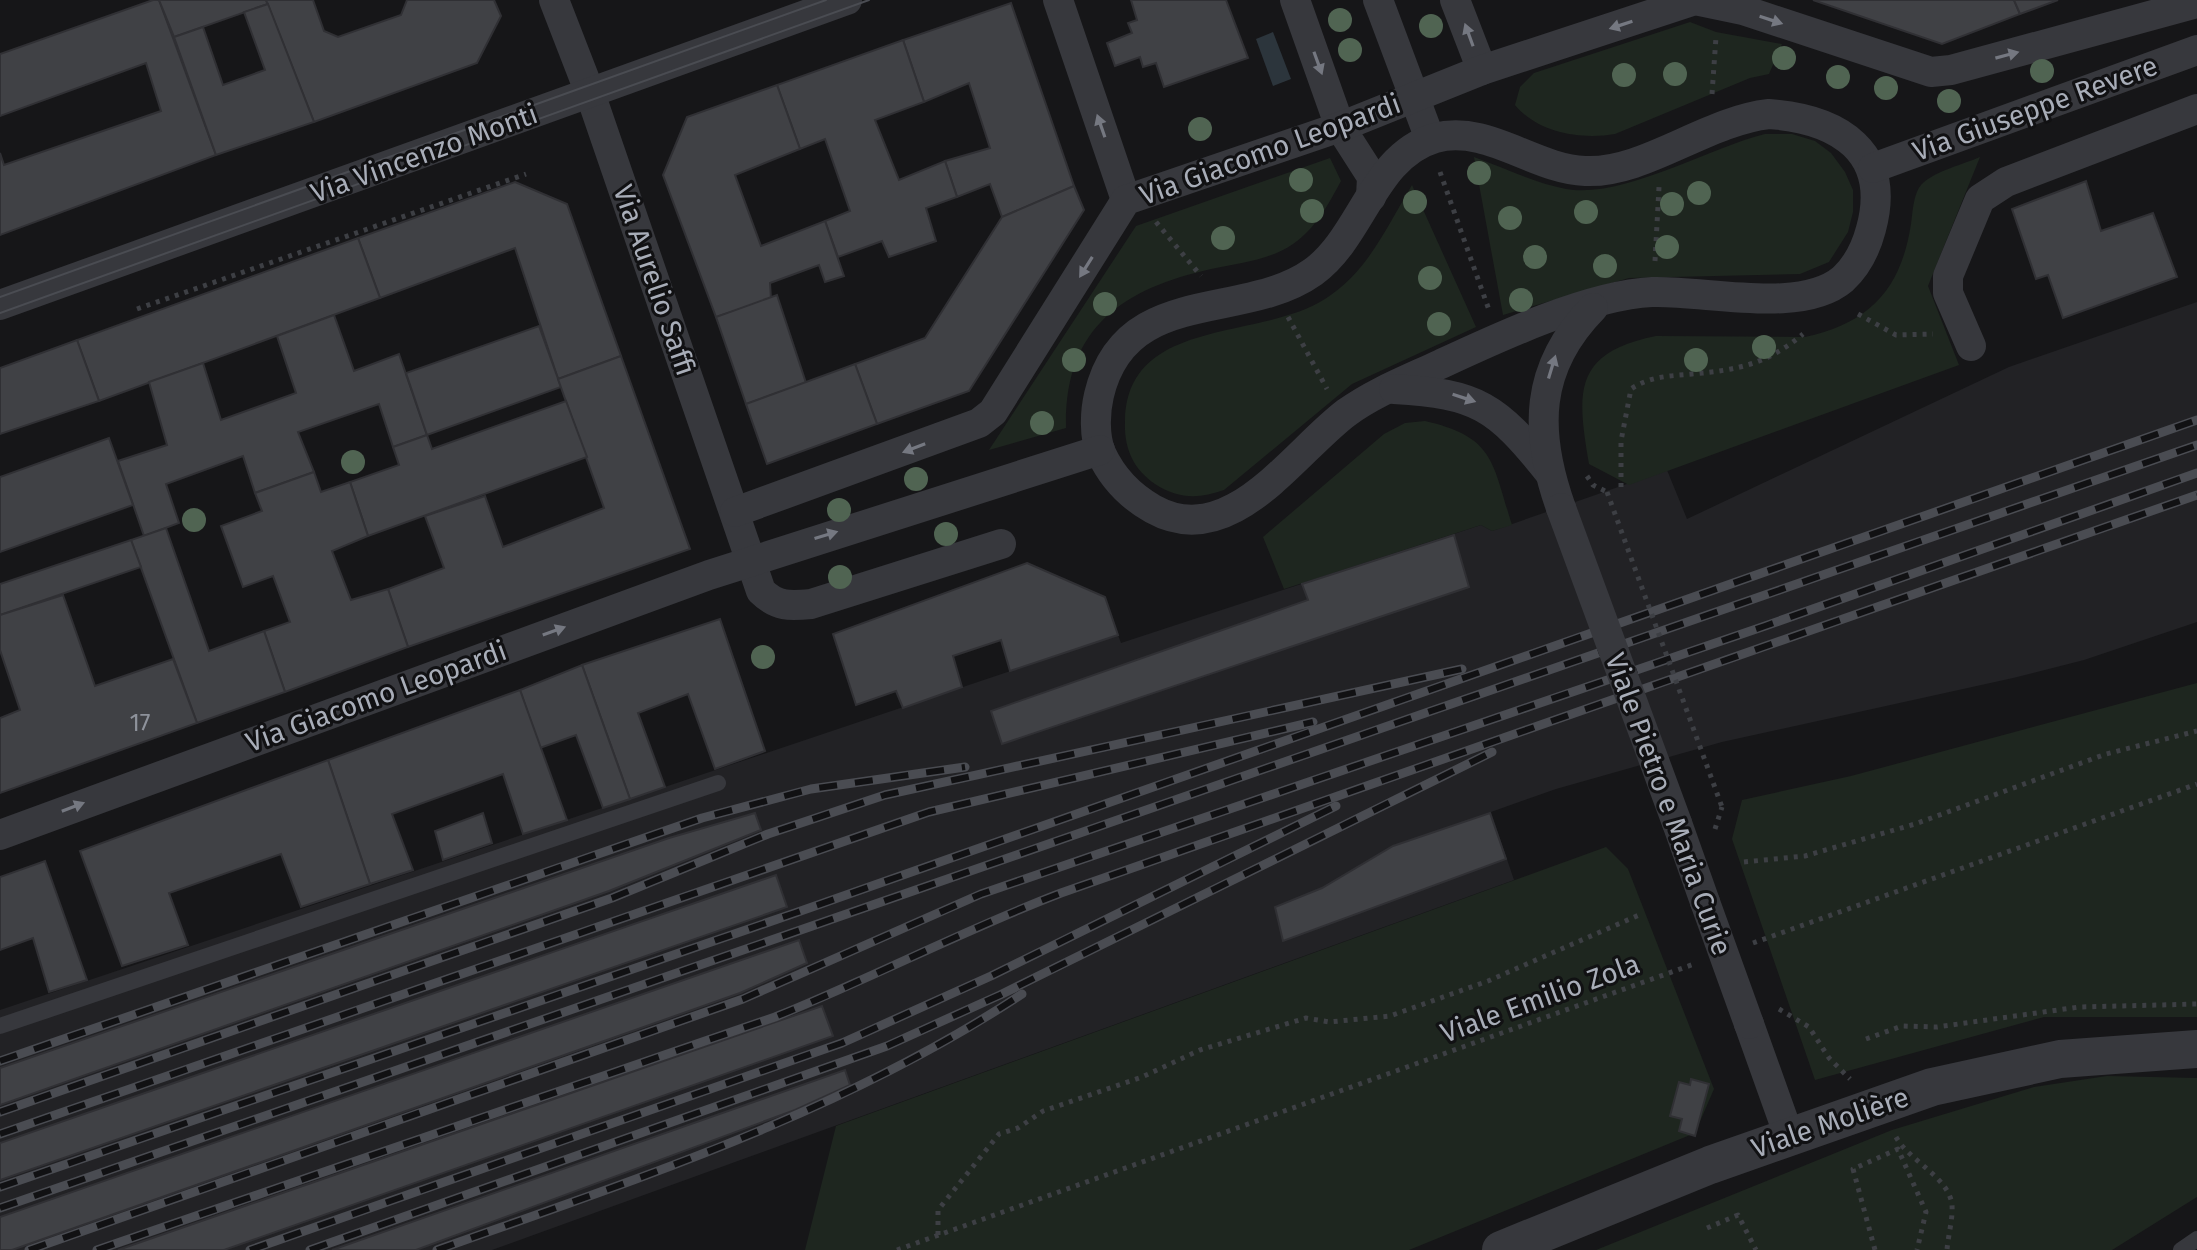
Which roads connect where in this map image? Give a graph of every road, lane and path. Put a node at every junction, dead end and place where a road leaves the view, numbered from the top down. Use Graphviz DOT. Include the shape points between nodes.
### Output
graph roads {
  1 [pos="554,0"];
  2 [pos="847,0"];
  3 [pos="1058,0"];
  4 [pos="1295,0"];
  5 [pos="1378,0"];
  6 [pos="1455,0"];
  7 [pos="1695,0"];
  8 [pos="2197,1"];
  9 [pos="1716,32"];
  10 [pos="2197,50"];
  11 [pos="1482,70"];
  12 [pos="590,93"];
  13 [pos="1712,94"];
  14 [pos="1413,97"];
  15 [pos="2197,109"];
  16 [pos="1340,127"];
  17 [pos="1430,139"];
  18 [pos="1873,168"];
  19 [pos="1440,172"];
  20 [pos="526,174"];
  21 [pos="1659,185"];
  22 [pos="1371,197"];
  23 [pos="1126,200"];
  24 [pos="1153,219"];
  25 [pos="1201,277"];
  26 [pos="1655,277"];
  27 [pos="1597,303"];
  28 [pos="0,305"];
  29 [pos="137,309"];
  30 [pos="1858,314"];
  31 [pos="1491,315"];
  32 [pos="1288,317"];
  33 [pos="1803,334"];
  34 [pos="1958,339"];
  35 [pos="1387,389"];
  36 [pos="1331,397"];
  37 [pos="1100,450"];
  38 [pos="1549,472"];
  39 [pos="1621,487"];
  40 [pos="1607,492"];
  41 [pos="735,512"];
  42 [pos="1001,544"];
  43 [pos="752,561"];
  44 [pos="2197,731"];
  45 [pos="718,783"];
  46 [pos="2197,784"];
  47 [pos="1722,807"];
  48 [pos="0,835"];
  49 [pos="1744,862"];
  50 [pos="1639,915"];
  51 [pos="1748,945"];
  52 [pos="1703,961"];
  53 [pos="2197,1004"];
  54 [pos="1775,1007"];
  55 [pos="0,1026"];
  56 [pos="1866,1039"];
  57 [pos="2190,1053"];
  58 [pos="1853,1082"];
  59 [pos="1892,1130"];
  60 [pos="1789,1136"];
  61 [pos="1707,1228"];
  62 [pos="938,1235"];
  63 [pos="2197,1239"];
  64 [pos="897,1250"];
  65 [pos="1501,1250"];
  66 [pos="1756,1250"];
  67 [pos="1875,1250"];
  68 [pos="1917,1250"];
  69 [pos="1947,1250"];
  70 [pos="2181,1250"];
  1 -- 12 [label="street, Via Aurelio Saffi"];
  2 -- 12 [label="street, Via Vincenzo Monti"];
  23 -- 3 [label="street, one-way"];
  4 -- 16 [label="street, one-way"];
  5 -- 14 [label="street"];
  11 -- 6 [label="street, one-way"];
  7 -- 8 [label="street, Via Giuseppe Revere, one-way" via="1743,10 1931,72"];
  7 -- 11 [label="street, Via Giuseppe Revere, one-way"];
  9 -- 13 [label="path"];
  10 -- 18 [label="street, Via Giuseppe Revere"];
  11 -- 14 [label="street, Via Giuseppe Revere"];
  12 -- 28 [label="street, Via Vincenzo Monti"];
  12 -- 41 [label="street, Via Aurelio Saffi"];
  14 -- 16 [label="street, Via Giacomo Leopardi"];
  14 -- 17 [label="street"];
  15 -- 34 [label="street, Via Giuseppe Revere" via="2006,182 1980,199 1948,276"];
  16 -- 22 [label="street" via="1366,163"];
  16 -- 23 [label="street, Via Giacomo Leopardi"];
  17 -- 18 [label="street" via="1466,135 1588,172 1619,167 1719,125 1769,114 1795,116 1840,133 1859,147"];
  17 -- 22 [label="street" via="1390,169"];
  18 -- 27 [label="street" via="1877,195 1869,240 1843,279 1825,291 1778,297 1652,292"];
  19 -- 31 [label="path"];
  20 -- 29 [label="path"];
  21 -- 26 [label="path"];
  22 -- 37 [label="street" via="1335,255 1309,275 1279,289 1184,311 1129,339 1101,386 1095,411"];
  23 -- 41 [label="street, Via Giacomo Leopardi, one-way" via="993,412 979,423"];
  24 -- 25 [label="path"];
  27 -- 35 [label="street" via="1500,337"];
  38 -- 27 [label="street, Viale Pietro e Maria Curie, one-way" via="1545,420 1553,359"];
  30 -- 34 [label="path" via="1896,335"];
  32 -- 36 [label="path"];
  33 -- 39 [label="path" via="1777,356 1745,367 1652,379 1631,389 1621,441"];
  35 -- 37 [label="street" via="1343,416 1234,510 1209,519 1162,514 1140,501 1121,485"];
  35 -- 38 [label="street, Viale Pietro e Maria Curie, one-way" via="1468,398 1494,412"];
  43 -- 37 [label="street, Via Giacomo Leopardi, one-way"];
  38 -- 60 [label="street, Viale Pietro e Maria Curie, bridge"];
  40 -- 47 [label="path, bridge"];
  41 -- 43 [label="street, Via Aurelio Saffi"];
  42 -- 43 [label="street" via="787,607 761,591"];
  48 -- 43 [label="street, Via Giacomo Leopardi, one-way"];
  44 -- 49 [label="path" via="2106,754 1915,824 1805,856"];
  45 -- 55 [label="lane"];
  46 -- 51 [label="path"];
  50 -- 62 [label="path" via="1488,981 1390,1016 1329,1022 1306,1018 1200,1050 1142,1077 1043,1111 999,1134 938,1210"];
  52 -- 62 [label="path, Viale Emilio Zola"];
  53 -- 56 [label="path" via="2079,1007 1937,1027 1902,1026"];
  54 -- 58 [label="path" via="1809,1027"];
  57 -- 60 [label="street, Viale Molière" via="2115,1053 2013,1068 1907,1095"];
  59 -- 69 [label="path" via="1901,1147 1947,1191 1952,1206"];
  60 -- 65 [label="street, Viale Molière"];
  61 -- 66 [label="path" via="1738,1215"];
  62 -- 64 [label="path, Viale Emilio Zola"];
  63 -- 70 [label="lane"];
  67 -- 68 [label="path" via="1853,1169 1898,1149 1926,1212"];
}
